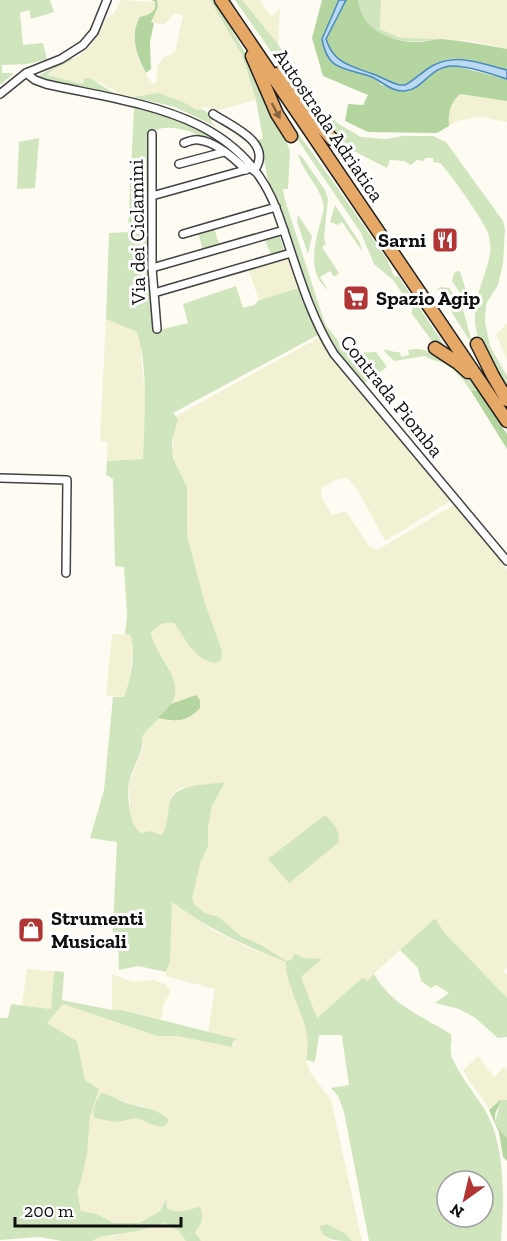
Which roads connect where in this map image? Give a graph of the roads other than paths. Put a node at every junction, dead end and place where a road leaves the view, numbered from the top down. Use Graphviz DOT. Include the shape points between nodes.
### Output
graph roads {
  1 [pos="107,0"];
  2 [pos="221,0"];
  3 [pos="230,0"];
  4 [pos="233,19"];
  5 [pos="26,73"];
  6 [pos="279,73"];
  7 [pos="1,92"];
  8 [pos="213,114"];
  9 [pos="152,134"];
  10 [pos="291,136"];
  11 [pos="332,139"];
  12 [pos="184,143"];
  13 [pos="224,152"];
  14 [pos="179,164"];
  15 [pos="251,170"];
  16 [pos="152,196"];
  17 [pos="276,207"];
  18 [pos="284,230"];
  19 [pos="183,234"];
  20 [pos="291,253"];
  21 [pos="152,268"];
  22 [pos="154,293"];
  23 [pos="157,328"];
  24 [pos="477,344"];
  25 [pos="435,348"];
  26 [pos="504,405"];
  27 [pos="507,421"];
  28 [pos="0,478"];
  29 [pos="507,561"];
  30 [pos="66,573"];
  1 -- 5 [label="street" via="83,45"];
  2 -- 4 [label="highway, Autostrada Adriatica"];
  3 -- 6 [label="highway, Autostrada Adriatica"];
  4 -- 10 [label="highway, one-way" via="232,25"];
  4 -- 26 [label="highway, Autostrada Adriatica"];
  5 -- 7 [label="street"];
  5 -- 15 [label="street, Contrada Piomba" via="46,84 170,112 199,123 238,151"];
  6 -- 11 [label="highway" via="287,78"];
  6 -- 26 [label="highway, Autostrada Adriatica"];
  8 -- 15 [label="street" via="258,146 260,160"];
  9 -- 16 [label="street, Via dei Ciclamini"];
  12 -- 13 [label="street" via="197,139"];
  13 -- 14 [label="street"];
  13 -- 15 [label="street"];
  15 -- 16 [label="street"];
  15 -- 17 [label="street, Contrada Piomba"];
  16 -- 21 [label="street, Via dei Ciclamini"];
  17 -- 18 [label="street, Contrada Piomba"];
  17 -- 19 [label="street"];
  18 -- 20 [label="street, Contrada Piomba"];
  18 -- 21 [label="street"];
  20 -- 22 [label="street"];
  20 -- 29 [label="street, Contrada Piomba" via="312,316 334,354"];
  21 -- 22 [label="street, Via dei Ciclamini"];
  22 -- 23 [label="street, Via dei Ciclamini"];
  24 -- 26 [label="highway"];
  25 -- 26 [label="highway" via="467,371 492,405"];
  26 -- 27 [label="highway, Autostrada Adriatica"];
  28 -- 30 [label="street" via="67,480"];
}
